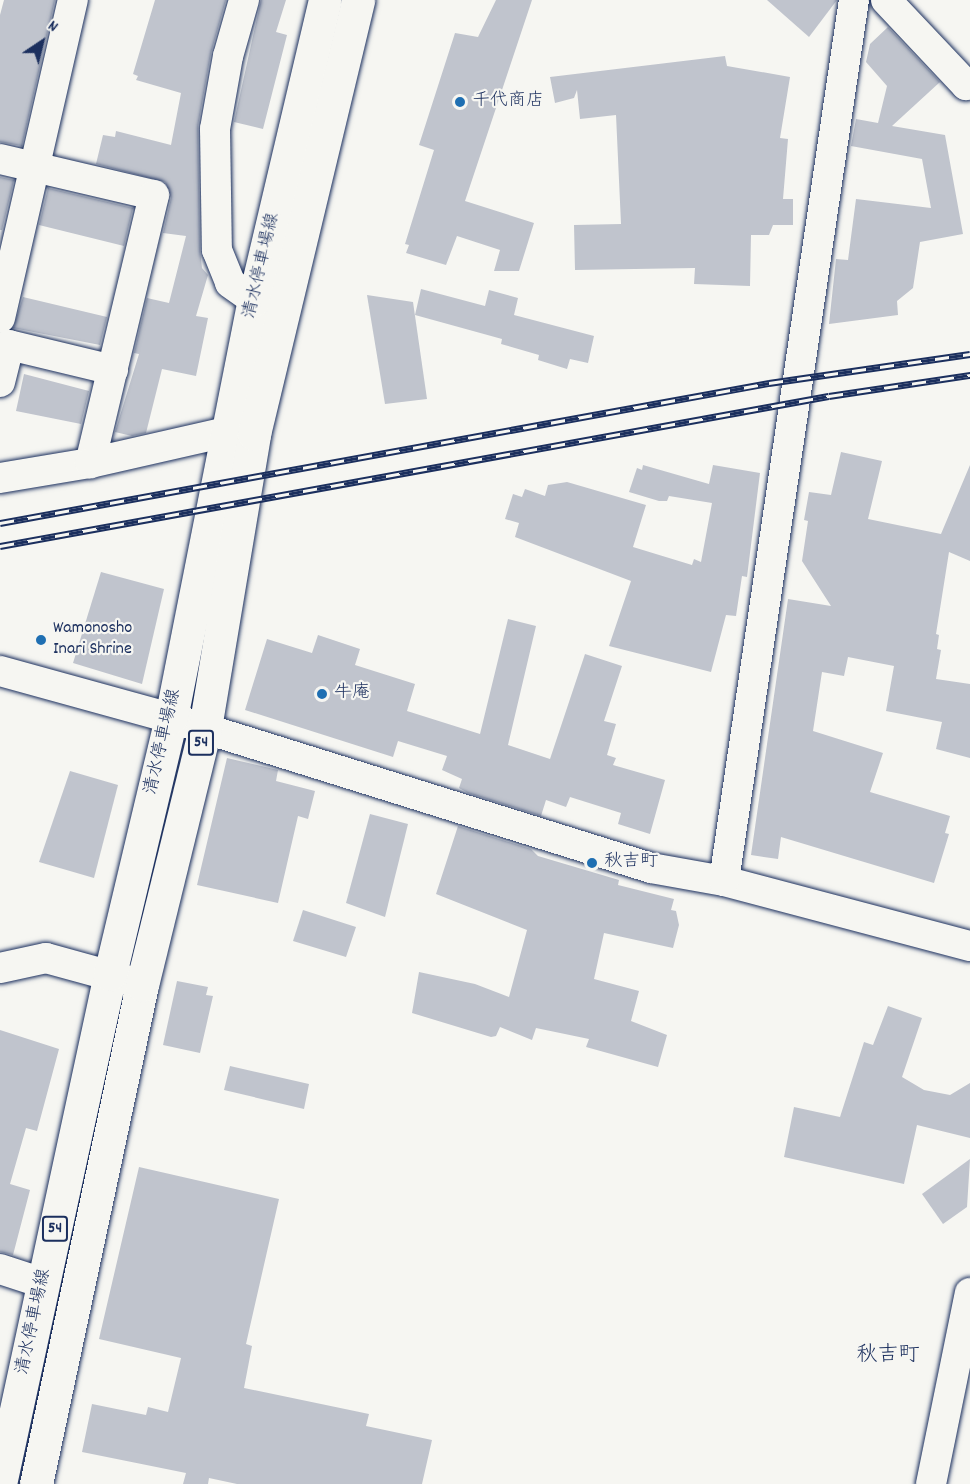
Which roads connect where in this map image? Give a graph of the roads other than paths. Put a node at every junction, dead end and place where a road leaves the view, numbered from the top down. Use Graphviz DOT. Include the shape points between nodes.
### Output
graph roads {
  1 [pos="73,0"];
  2 [pos="244,0"];
  3 [pos="325,0"];
  4 [pos="358,0"];
  5 [pos="854,0"];
  6 [pos="886,0"];
  7 [pos="970,83"];
  8 [pos="0,159"];
  9 [pos="35,166"];
  10 [pos="254,300"];
  11 [pos="3,333"];
  12 [pos="113,370"];
  13 [pos="0,382"];
  14 [pos="226,432"];
  15 [pos="90,463"];
  16 [pos="0,477"];
  17 [pos="0,671"];
  18 [pos="171,717"];
  19 [pos="205,728"];
  20 [pos="724,881"];
  21 [pos="970,946"];
  22 [pos="0,968"];
  23 [pos="110,974"];
  24 [pos="142,985"];
  25 [pos="0,1269"];
  26 [pos="42,1283"];
  27 [pos="970,1293"];
  28 [pos="967,1329"];
  29 [pos="0,1484"];
  30 [pos="36,1484"];
  31 [pos="931,1484"];
  1 -- 9 [label="street"];
  2 -- 10 [label="street" via="228,56 215,129 217,250 230,283"];
  3 -- 10 [label="main road, 清水停車場線 / 54"];
  4 -- 19 [label="main road, 清水停車場線 / 54" via="254,435"];
  5 -- 20 [label="street"];
  6 -- 7 [label="street" via="966,85"];
  8 -- 9 [label="street"];
  9 -- 11 [label="street"];
  9 -- 12 [label="street" via="154,195"];
  10 -- 14 [label="main road, 清水停車場線 / 54"];
  11 -- 12 [label="street"];
  11 -- 13 [label="street"];
  12 -- 15 [label="street"];
  14 -- 15 [label="street"];
  14 -- 18 [label="main road, 清水停車場線 / 54"];
  15 -- 16 [label="street"];
  17 -- 18 [label="street"];
  18 -- 19 [label="street"];
  18 -- 23 [label="main road, 清水停車場線 / 54"];
  19 -- 20 [label="street" via="641,865"];
  19 -- 24 [label="main road, 清水停車場線 / 54"];
  20 -- 21 [label="street"];
  22 -- 23 [label="street" via="46,958"];
  23 -- 24 [label="street"];
  23 -- 26 [label="main road, 清水停車場線 / 54"];
  24 -- 30 [label="main road, 清水停車場線 / 54"];
  25 -- 26 [label="street"];
  26 -- 29 [label="main road, 清水停車場線 / 54"];
  27 -- 28 [label="street"];
  28 -- 31 [label="street"];
}
